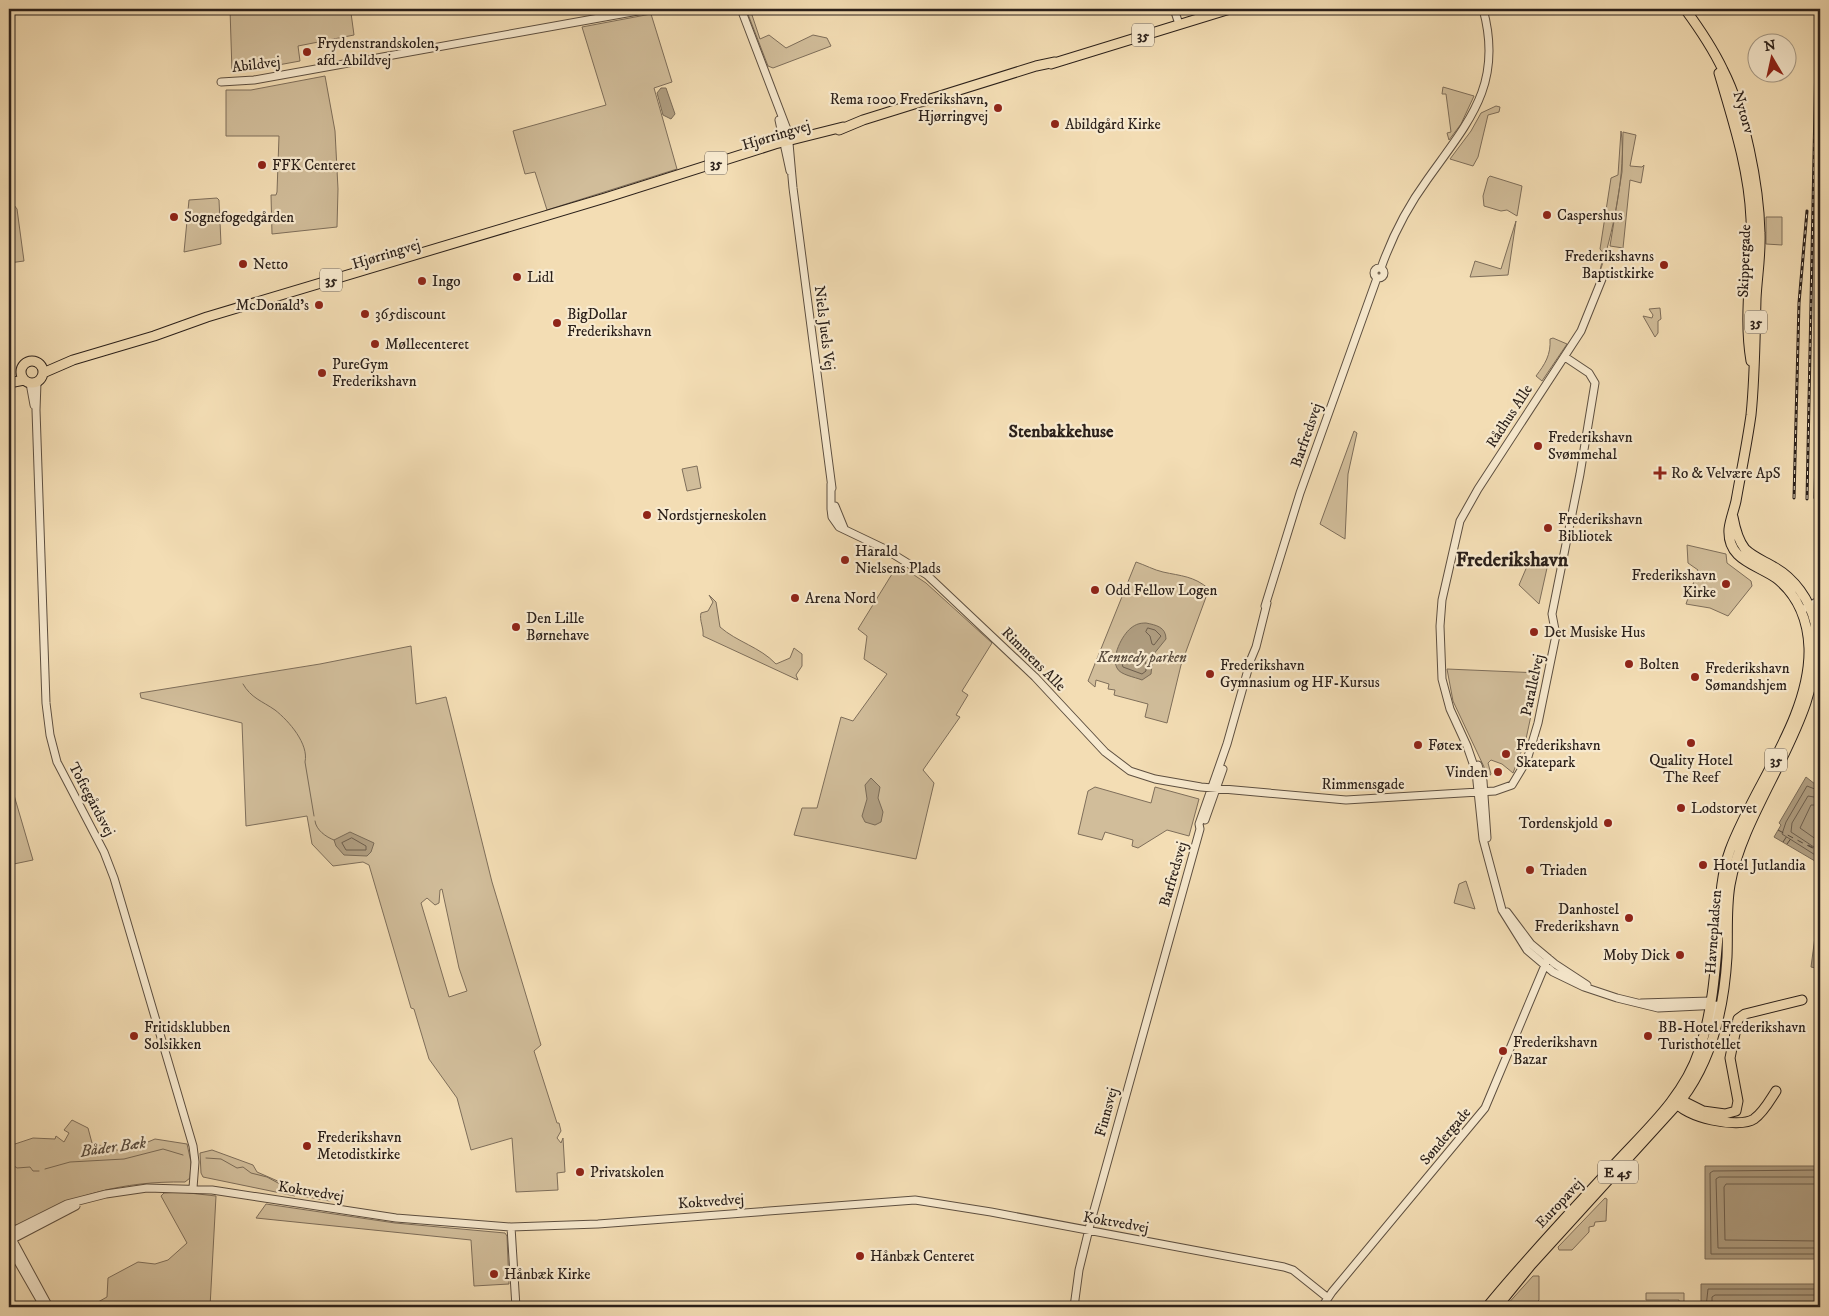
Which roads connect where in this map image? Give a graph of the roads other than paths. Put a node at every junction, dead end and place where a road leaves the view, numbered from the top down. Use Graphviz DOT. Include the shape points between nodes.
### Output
graph roads {
  1 [pos="650,9"];
  2 [pos="741,9"];
  3 [pos="1174,9"];
  4 [pos="1230,9"];
  5 [pos="1483,9"];
  6 [pos="1685,9"];
  7 [pos="1180,24"];
  8 [pos="221,82"];
  9 [pos="787,143"];
  10 [pos="1746,156"];
  11 [pos="1602,279"];
  12 [pos="1565,357"];
  13 [pos="42,369"];
  14 [pos="9,377"];
  15 [pos="28,379"];
  16 [pos="9,383"];
  17 [pos="835,516"];
  18 [pos="1735,541"];
  19 [pos="1820,600"];
  20 [pos="1809,610"];
  21 [pos="1512,785"];
  22 [pos="1215,788"];
  23 [pos="1480,792"];
  24 [pos="1172,926"];
  25 [pos="1546,961"];
  26 [pos="1802,1000"];
  27 [pos="1714,1005"];
  28 [pos="1776,1091"];
  29 [pos="1678,1101"];
  30 [pos="193,1188"];
  31 [pos="511,1227"];
  32 [pos="1088,1231"];
  33 [pos="10,1236"];
  34 [pos="9,1246"];
  35 [pos="1328,1298"];
  36 [pos="44,1307"];
  37 [pos="49,1307"];
  38 [pos="516,1307"];
  39 [pos="1074,1307"];
  40 [pos="1322,1307"];
  41 [pos="1487,1307"];
  42 [pos="1497,1307"];
  1 -- 8 [label="street, Abildvej" via="254,80"];
  2 -- 9 [label="street, Niels Juels Vej" via="788,132"];
  3 -- 7 [label="street"];
  4 -- 7 [label="main road, Hjørringvej / 35"];
  5 -- 22 [label="street, Barfredsvej" via="1489,57 1481,96 1469,123 1426,181 1405,216 1381,268 1374,271 1377,278 1300,493 1266,603"];
  6 -- 10 [label="main road, Nytorv / 35" via="1715,56"];
  7 -- 9 [label="main road, Hjørringvej / 35" via="1010,79 997,79"];
  9 -- 13 [label="main road, Hjørringvej / 35" via="673,181 657,182 605,198 592,207 530,221"];
  9 -- 17 [label="street, Niels Juels Vej"];
  10 -- 18 [label="main road, Skippergade / 35" via="1760,234 1750,416 1729,529"];
  11 -- 12 [label="street, Rådhus Alle" via="1588,317"];
  12 -- 21 [label="street, Parallelvej" via="1590,373 1594,380 1580,474 1552,614 1556,634 1532,744 1521,773"];
  12 -- 23 [label="street, Rådhus Alle" via="1468,503 1456,536 1442,600 1440,665 1445,696 1467,746"];
  13 -- 15 [label="main road"];
  13 -- 15 [label="main road, 35" via="34,362 27,363"];
  14 -- 15 [label="main road, 35"];
  15 -- 16 [label="main road, 35"];
  15 -- 30 [label="street, Toftegårdsvej" via="36,410 46,703 50,735 58,762 114,878 193,1146"];
  17 -- 22 [label="street, Rimmens Alle" via="844,528 906,561 936,582 1122,766 1155,779"];
  18 -- 20 [label="main road, Havnepladsen / 35" via="1739,557 1784,585"];
  19 -- 20 [label="street"];
  20 -- 27 [label="main road, Havnepladsen / 35" via="1806,680 1771,769 1727,858 1721,888"];
  21 -- 23 [label="street, Rimmensgade" via="1495,792"];
  22 -- 23 [label="street, Rimmensgade" via="1346,800"];
  22 -- 24 [label="street, Barfredsvej"];
  23 -- 25 [label="street, Rådhus Alle" via="1483,840 1507,921 1527,950"];
  24 -- 32 [label="street, Finnsvej"];
  25 -- 27 [label="street, Rådhus Alle" via="1553,972 1617,998 1641,1003"];
  25 -- 35 [label="street, Søndergade" via="1486,1108"];
  26 -- 29 [label="main road" via="1740,1017 1734,1030 1730,1058 1738,1101 1736,1111 1725,1114 1702,1112"];
  27 -- 29 [label="main road, Havnepladsen / 35"];
  27 -- 29 [label="main road, Havnepladsen / 35" via="1713,1040 1700,1072"];
  28 -- 29 [label="main road" via="1751,1120 1698,1117"];
  29 -- 41 [label="main road, Europavej / E 45" via="1530,1254"];
  29 -- 42 [label="main road, Europavej / E 45"];
  30 -- 31 [label="street, Koktvedvej" via="396,1218"];
  30 -- 33 [label="street, Koktvedvej" via="147,1188 84,1200"];
  31 -- 32 [label="street, Koktvedvej" via="598,1224 914,1200"];
  31 -- 38 [label="street"];
  32 -- 35 [label="street, Koktvedvej" via="1288,1267"];
  32 -- 39 [label="street, Finnsvej"];
  33 -- 37 [label="street"];
  34 -- 36 [label="street"];
  35 -- 40 [label="street, Søndergade"];
}
